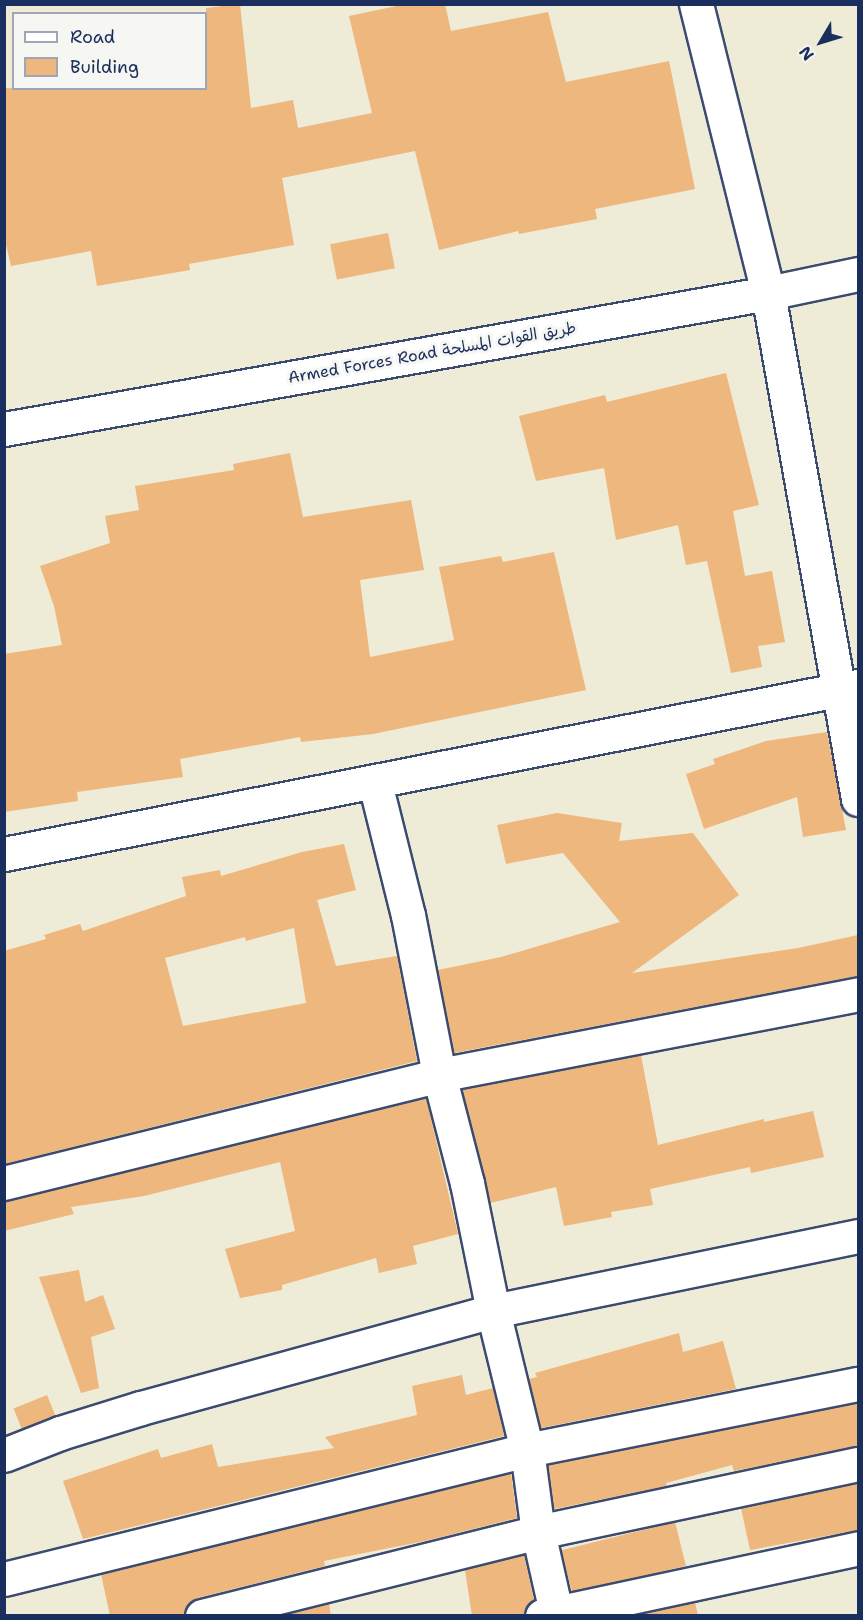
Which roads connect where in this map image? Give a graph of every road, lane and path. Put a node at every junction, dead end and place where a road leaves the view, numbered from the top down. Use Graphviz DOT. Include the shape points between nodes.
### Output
graph roads {
  1 [pos="696,4"];
  2 [pos="858,274"];
  3 [pos="768,293"];
  4 [pos="4,429"];
  5 [pos="848,688"];
  6 [pos="375,783"];
  7 [pos="858,799"];
  8 [pos="4,854"];
  9 [pos="858,994"];
  10 [pos="439,1075"];
  11 [pos="4,1183"];
  12 [pos="858,1236"];
  13 [pos="493,1311"];
  14 [pos="858,1384"];
  15 [pos="528,1450"];
  16 [pos="4,1455"];
  17 [pos="858,1464"];
  18 [pos="538,1532"];
  19 [pos="858,1548"];
  20 [pos="4,1579"];
  21 [pos="552,1614"];
  22 [pos="202,1616"];
  1 -- 3 [label="street"];
  2 -- 3 [label="street, Armed Forces Road طريق القوات المسلحة"];
  3 -- 4 [label="street, Armed Forces Road طريق القوات المسلحة"];
  3 -- 5 [label="street"];
  5 -- 6 [label="street"];
  5 -- 7 [label="street"];
  6 -- 8 [label="street"];
  6 -- 10 [label="street" via="408,915"];
  9 -- 10 [label="street"];
  10 -- 11 [label="street"];
  10 -- 13 [label="street" via="467,1183"];
  12 -- 13 [label="street"];
  13 -- 15 [label="street"];
  13 -- 16 [label="street" via="141,1408"];
  14 -- 15 [label="street"];
  15 -- 18 [label="street"];
  15 -- 20 [label="street"];
  17 -- 18 [label="street"];
  18 -- 21 [label="street"];
  18 -- 22 [label="street"];
  19 -- 21 [label="street"];
}
